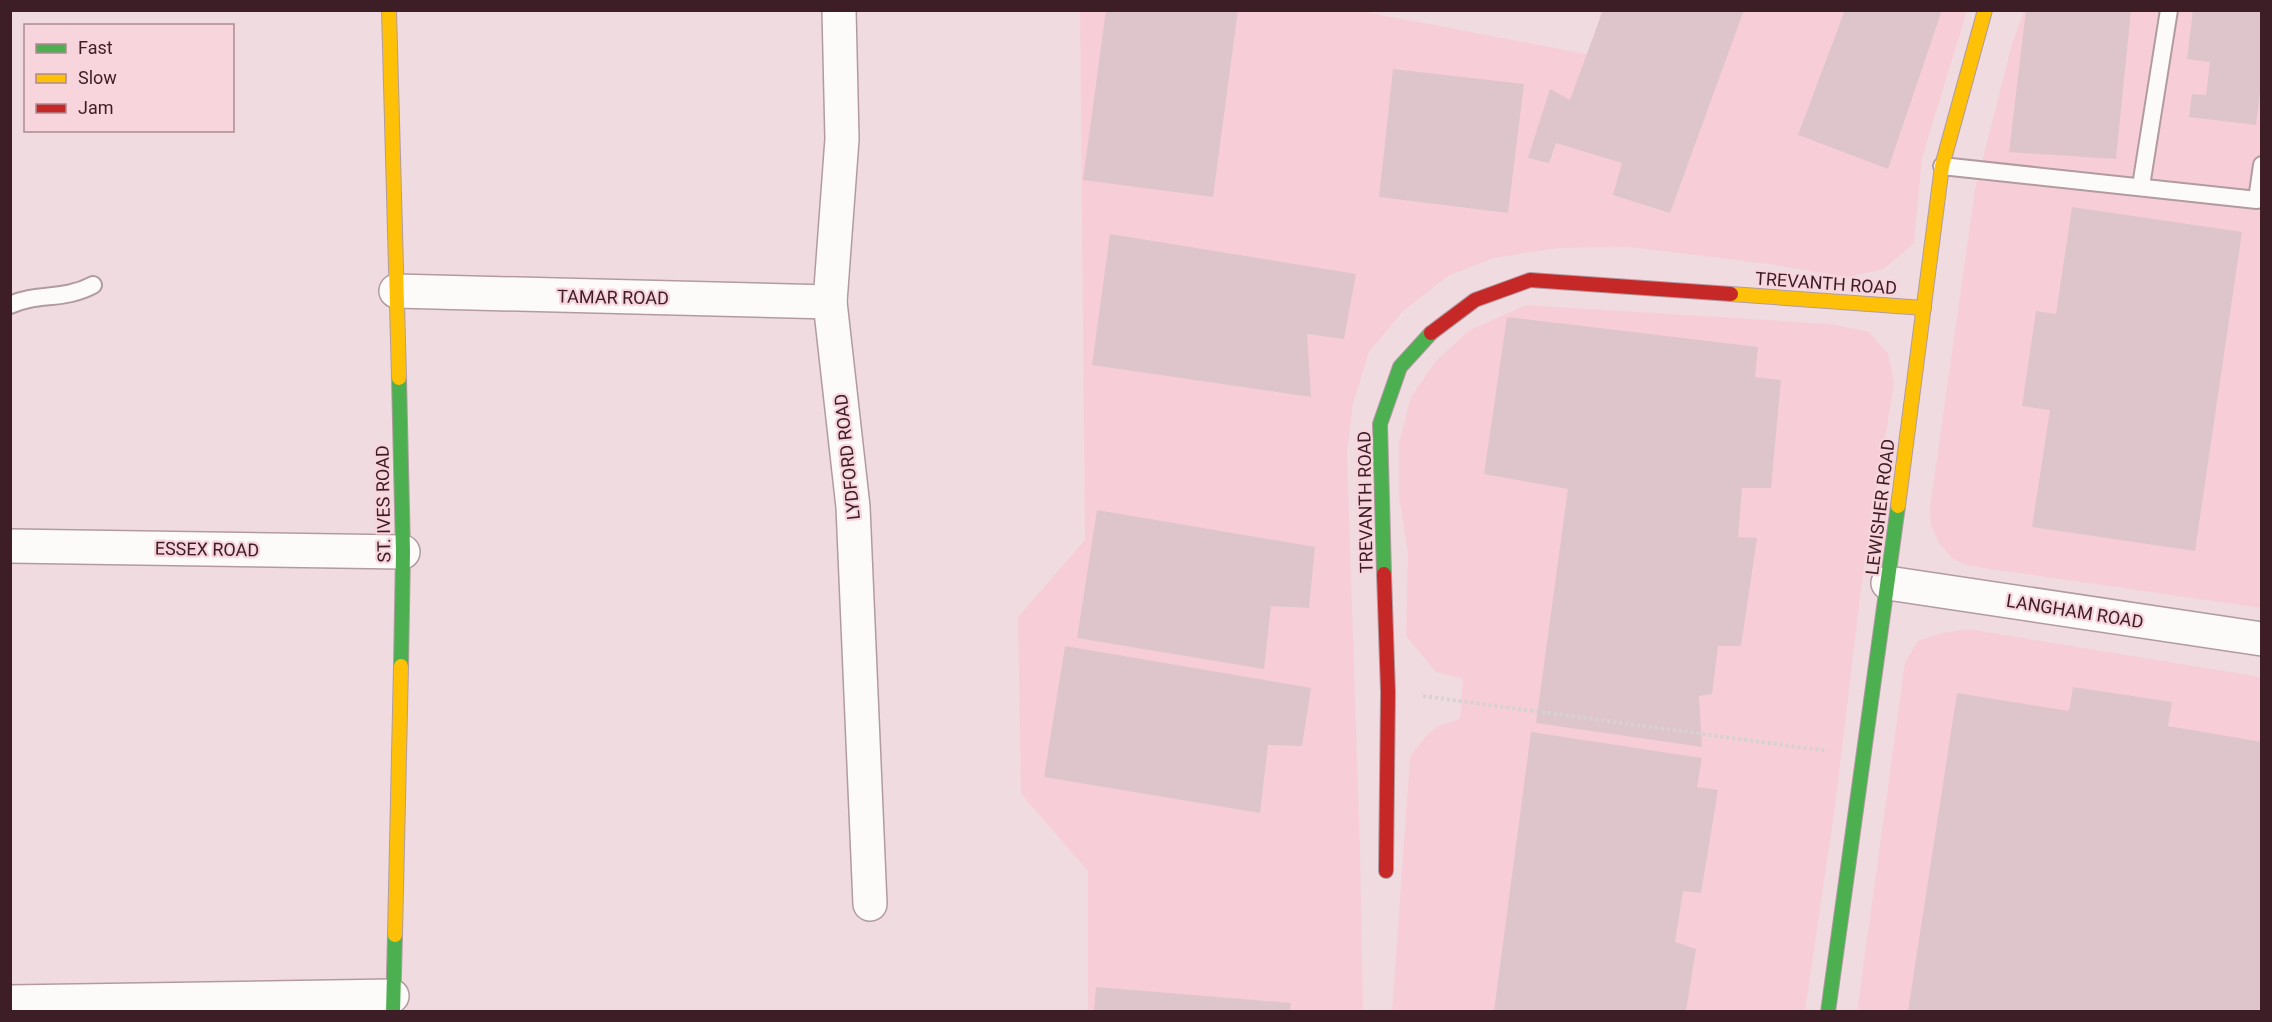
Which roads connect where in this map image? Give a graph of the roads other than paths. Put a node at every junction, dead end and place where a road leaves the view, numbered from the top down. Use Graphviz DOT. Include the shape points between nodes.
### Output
graph roads {
  1 [pos="389,10"];
  2 [pos="838,10"];
  3 [pos="1985,10"];
  4 [pos="2169,10"];
  5 [pos="2262,165"];
  6 [pos="1942,166"];
  7 [pos="2141,186"];
  8 [pos="93,285"];
  9 [pos="396,291"];
  10 [pos="830,302"];
  11 [pos="10,305"];
  12 [pos="1924,308"];
  13 [pos="10,546"];
  14 [pos="403,552"];
  15 [pos="1888,583"];
  16 [pos="2262,639"];
  17 [pos="1386,871"];
  18 [pos="870,904"];
  19 [pos="10,1002"];
  20 [pos="392,1004"];
  21 [pos="1828,1011"];
  1 -- 9 [label="street, ST. IVES ROAD"];
  2 -- 10 [label="street, LYDFORD ROAD" via="842,139"];
  3 -- 6 [label="street, LEWISHER ROAD"];
  4 -- 7 [label="lane"];
  5 -- 7 [label="lane" via="2257,201"];
  6 -- 7 [label="lane"];
  6 -- 12 [label="street, LEWISHER ROAD"];
  8 -- 11 [label="lane" via="79,293 24,298"];
  9 -- 10 [label="street, TAMAR ROAD"];
  9 -- 14 [label="street, ST. IVES ROAD"];
  10 -- 18 [label="street, LYDFORD ROAD" via="853,507"];
  12 -- 15 [label="street, LEWISHER ROAD"];
  12 -- 17 [label="street, TREVANTH ROAD" via="1530,280 1475,300 1432,331 1400,367 1380,424 1388,692"];
  13 -- 14 [label="street, ESSEX ROAD"];
  14 -- 20 [label="street, ST. IVES ROAD"];
  15 -- 16 [label="street, LANGHAM ROAD"];
  15 -- 21 [label="street, LEWISHER ROAD"];
  19 -- 20 [label="street"];
}
